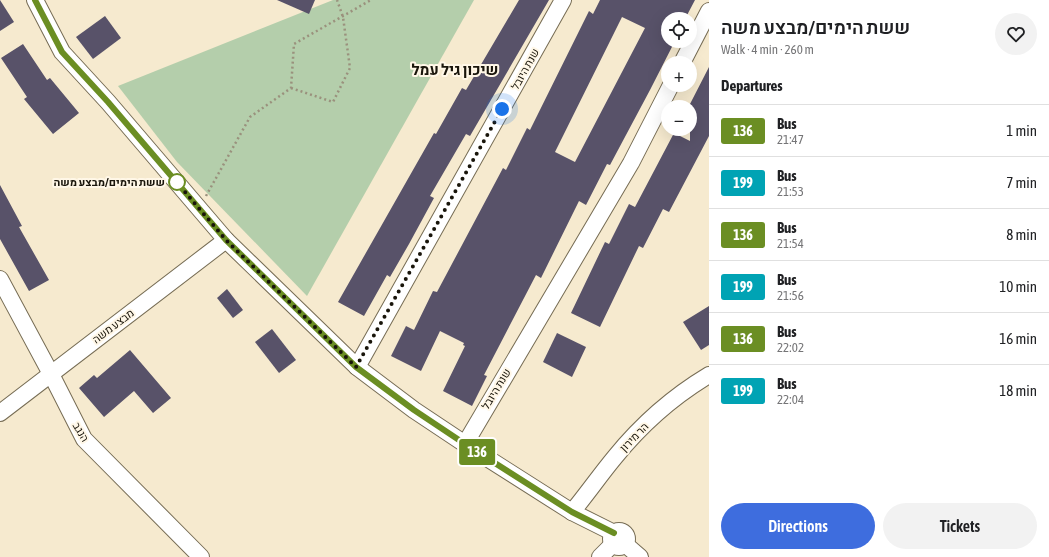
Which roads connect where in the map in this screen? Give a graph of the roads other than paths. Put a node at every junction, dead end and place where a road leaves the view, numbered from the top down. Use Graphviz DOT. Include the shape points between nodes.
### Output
graph roads {
  1 [pos="35,0"];
  2 [pos="564,0"];
  3 [pos="709,11"];
  4 [pos="686,56"];
  5 [pos="667,92"];
  6 [pos="226,240"];
  7 [pos="0,279"];
  8 [pos="356,367"];
  9 [pos="51,374"];
  10 [pos="709,375"];
  11 [pos="0,413"];
  12 [pos="465,444"];
  13 [pos="572,512"];
  14 [pos="618,540"];
  15 [pos="201,557"];
  16 [pos="600,557"];
  17 [pos="640,557"];
  1 -- 6 [label="street" via="62,52"];
  2 -- 8 [label="street, שנת היובל"];
  3 -- 4 [label="street"];
  5 -- 12 [label="street, שנת היובל" via="631,163"];
  6 -- 8 [label="street"];
  6 -- 9 [label="street, מבצע משה"];
  7 -- 9 [label="street, הנגב"];
  8 -- 12 [label="street"];
  9 -- 11 [label="street, מבצע משה"];
  9 -- 15 [label="street, הנגב" via="84,439"];
  10 -- 13 [label="street, הר מירון" via="690,386 653,417 615,456"];
  12 -- 13 [label="street"];
  13 -- 14 [label="street"];
  14 -- 16 [label="street"];
  14 -- 17 [label="street"];
}
